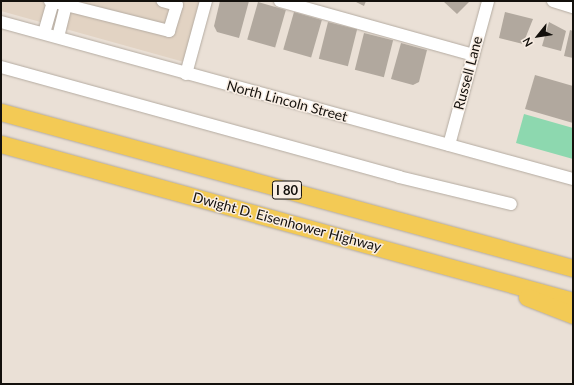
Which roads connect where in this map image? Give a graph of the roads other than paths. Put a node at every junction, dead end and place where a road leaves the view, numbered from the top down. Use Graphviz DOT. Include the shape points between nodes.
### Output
graph roads {
  1 [pos="51,1"];
  2 [pos="163,1"];
  3 [pos="206,1"];
  4 [pos="280,1"];
  5 [pos="488,1"];
  6 [pos="553,1"];
  7 [pos="66,5"];
  8 [pos="95,6"];
  9 [pos="573,6"];
  10 [pos="1,22"];
  11 [pos="44,34"];
  12 [pos="58,37"];
  13 [pos="474,55"];
  14 [pos="1,67"];
  15 [pos="186,74"];
  16 [pos="1,112"];
  17 [pos="1,144"];
  18 [pos="448,145"];
  19 [pos="573,179"];
  20 [pos="511,204"];
  21 [pos="573,268"];
  22 [pos="495,280"];
  23 [pos="573,301"];
  24 [pos="573,315"];
  1 -- 7 [label="street"];
  1 -- 11 [label="street"];
  2 -- 8 [label="street" via="177,6 169,31"];
  3 -- 15 [label="street"];
  4 -- 13 [label="street"];
  5 -- 13 [label="street, Russell Lane"];
  6 -- 9 [label="street"];
  7 -- 8 [label="street"];
  7 -- 12 [label="street"];
  10 -- 11 [label="street, North Lincoln Street"];
  11 -- 12 [label="street, North Lincoln Street"];
  12 -- 15 [label="street, North Lincoln Street"];
  13 -- 18 [label="street, Russell Lane"];
  14 -- 20 [label="street" via="399,177"];
  15 -- 18 [label="street, North Lincoln Street"];
  16 -- 21 [label="highway, I 80"];
  17 -- 22 [label="highway, Dwight D. Eisenhower Highway / I 80"];
  18 -- 19 [label="street, North Lincoln Street"];
  22 -- 23 [label="highway, Dwight D. Eisenhower Highway / I 80"];
  22 -- 24 [label="highway" via="536,302"];
}
